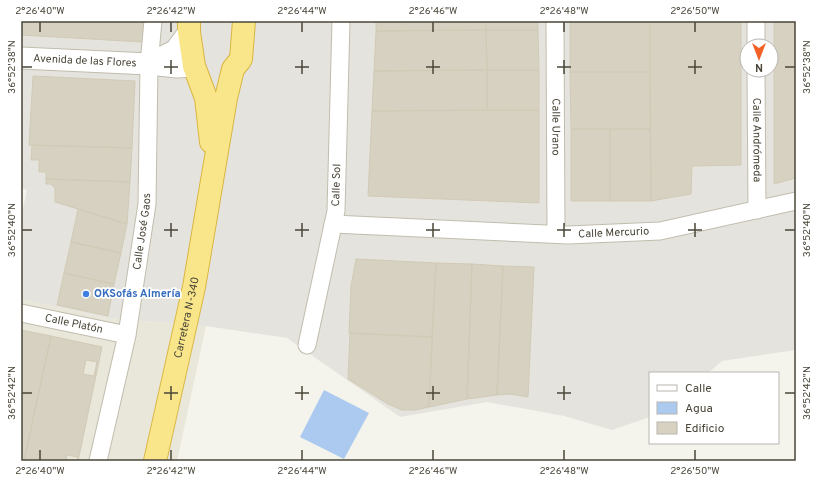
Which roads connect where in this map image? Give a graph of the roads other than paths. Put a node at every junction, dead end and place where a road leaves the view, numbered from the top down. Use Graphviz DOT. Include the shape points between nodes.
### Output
graph roads {
  1 [pos="153,21"];
  2 [pos="244,21"];
  3 [pos="341,21"];
  4 [pos="555,21"];
  5 [pos="756,21"];
  6 [pos="189,27"];
  7 [pos="756,38"];
  8 [pos="21,58"];
  9 [pos="150,64"];
  10 [pos="194,66"];
  11 [pos="233,69"];
  12 [pos="756,78"];
  13 [pos="213,173"];
  14 [pos="796,201"];
  15 [pos="757,210"];
  16 [pos="333,224"];
  17 [pos="556,234"];
  18 [pos="21,313"];
  19 [pos="127,335"];
  20 [pos="307,345"];
  21 [pos="98,461"];
  22 [pos="155,461"];
  1 -- 9 [label="street, Calle José Gaos"];
  2 -- 11 [label="highway, Carretera N-340" via="241,59"];
  3 -- 16 [label="street, Calle Sol" via="336,211"];
  4 -- 17 [label="street, Calle Urano"];
  5 -- 7 [label="street"];
  6 -- 9 [label="street, Avenida de las Flores" via="176,50"];
  6 -- 10 [label="highway, Carretera N-340"];
  8 -- 9 [label="street, Avenida de las Flores"];
  9 -- 10 [label="street, Avenida de las Flores"];
  9 -- 19 [label="street, Calle José Gaos" via="147,204"];
  10 -- 11 [label="highway" via="209,74 225,74"];
  10 -- 13 [label="highway, Carretera N-340" via="206,98"];
  11 -- 13 [label="highway, Carretera N-340"];
  12 -- 15 [label="street, Calle Andrómeda"];
  13 -- 22 [label="highway, Carretera N-340" via="194,287"];
  14 -- 15 [label="street, Calle Mercurio"];
  15 -- 17 [label="street, Calle Mercurio" via="660,231"];
  16 -- 17 [label="street, Calle Mercurio"];
  16 -- 20 [label="street, Calle Sol"];
  18 -- 19 [label="street, Calle Platón"];
  19 -- 21 [label="street, Calle José Gaos"];
}
